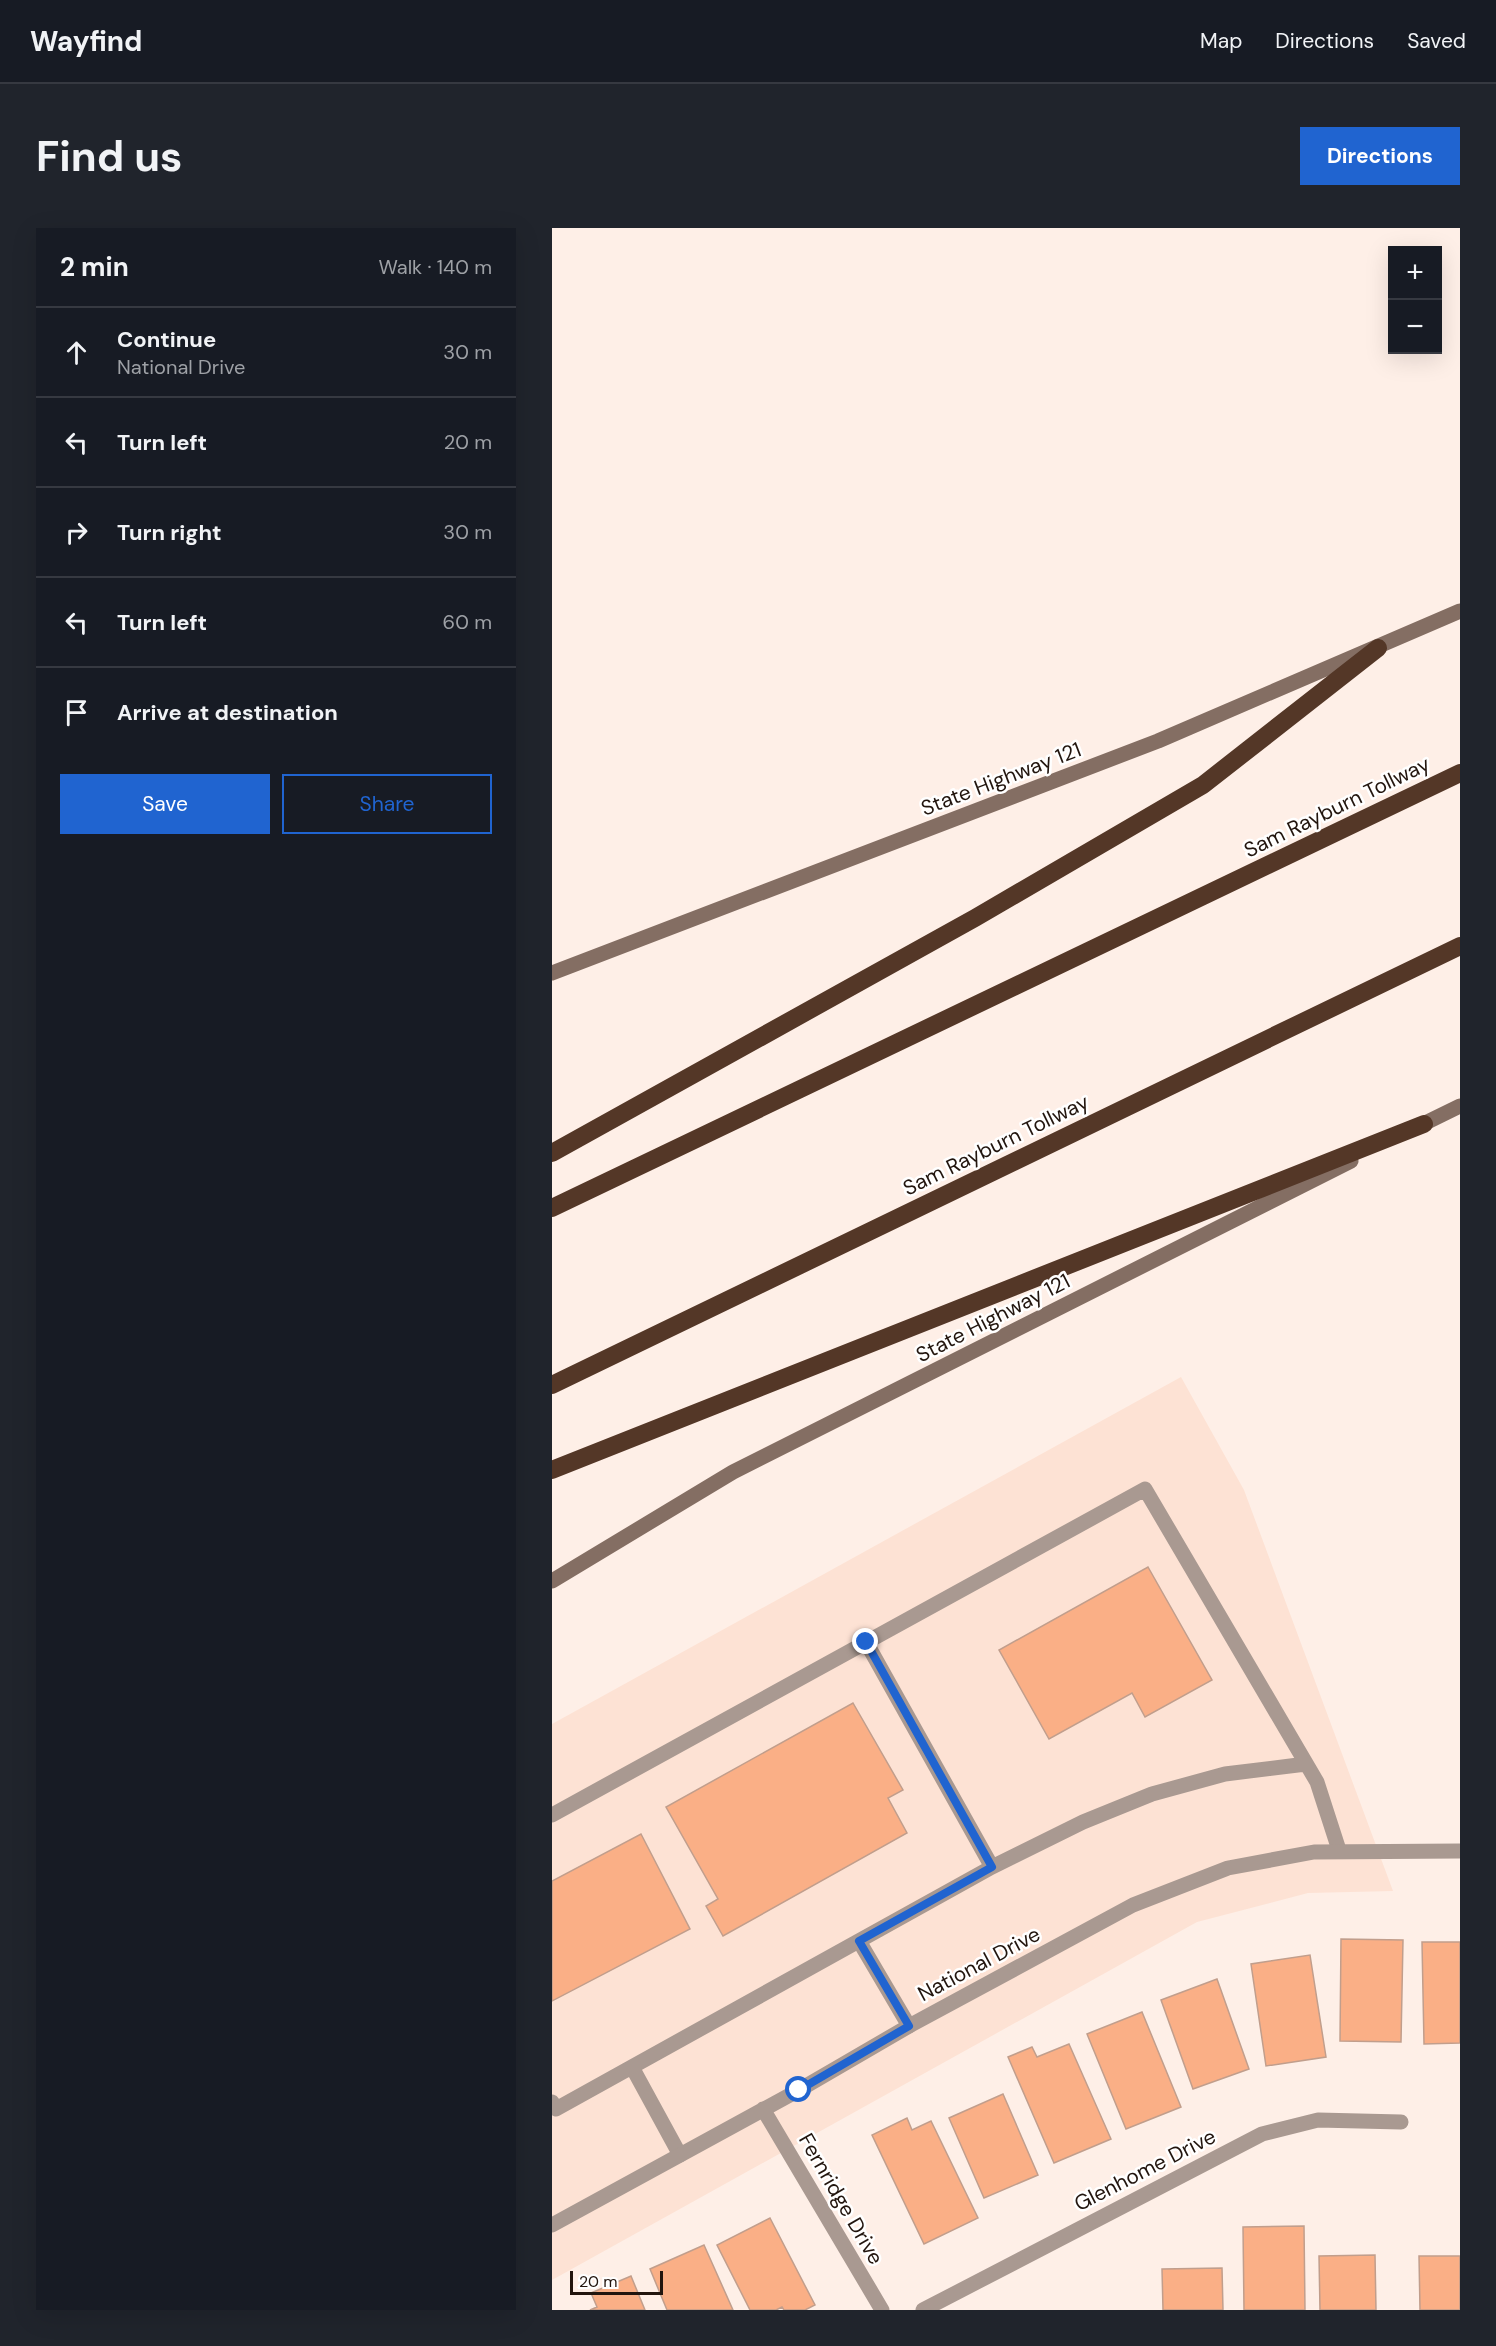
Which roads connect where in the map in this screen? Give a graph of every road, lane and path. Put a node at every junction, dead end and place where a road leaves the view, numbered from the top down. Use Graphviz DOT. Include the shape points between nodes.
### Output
graph roads {
  1 [pos="1460,611"];
  2 [pos="1378,648"];
  3 [pos="1460,772"];
  4 [pos="1460,946"];
  5 [pos="552,973"];
  6 [pos="1460,1106"];
  7 [pos="1424,1124"];
  8 [pos="552,1153"];
  9 [pos="552,1208"];
  10 [pos="552,1385"];
  11 [pos="552,1470"];
  12 [pos="552,1581"];
  13 [pos="866,1642"];
  14 [pos="1306,1764"];
  15 [pos="552,1815"];
  16 [pos="1339,1850"];
  17 [pos="1460,1851"];
  18 [pos="992,1867"];
  19 [pos="859,1941"];
  20 [pos="909,2026"];
  21 [pos="632,2067"];
  22 [pos="552,2102"];
  23 [pos="763,2109"];
  24 [pos="1401,2122"];
  25 [pos="680,2155"];
  26 [pos="552,2225"];
  27 [pos="882,2310"];
  28 [pos="923,2310"];
  1 -- 2 [label="main road, State Highway 121"];
  2 -- 5 [label="main road, State Highway 121" via="1158,741"];
  2 -- 8 [label="highway" via="1203,784 975,918"];
  3 -- 9 [label="highway, Sam Rayburn Tollway"];
  4 -- 10 [label="highway, Sam Rayburn Tollway"];
  6 -- 7 [label="main road, State Highway 121"];
  7 -- 11 [label="highway"];
  7 -- 12 [label="main road, State Highway 121" via="733,1472"];
  13 -- 14 [label="street" via="1145,1489"];
  13 -- 15 [label="street"];
  13 -- 18 [label="street"];
  14 -- 16 [label="street" via="1317,1782"];
  14 -- 18 [label="street" via="1226,1774 1152,1794 1083,1822"];
  16 -- 17 [label="street, National Drive"];
  16 -- 20 [label="street, National Drive" via="1228,1868 1133,1905"];
  18 -- 19 [label="street"];
  19 -- 20 [label="street"];
  19 -- 21 [label="street"];
  20 -- 23 [label="street, National Drive"];
  21 -- 22 [label="street" via="556,2109"];
  21 -- 25 [label="street"];
  23 -- 25 [label="street, National Drive"];
  23 -- 27 [label="street, Fernridge Drive"];
  24 -- 28 [label="street, Glenhome Drive" via="1318,2120 1262,2134"];
  25 -- 26 [label="street, National Drive"];
}
